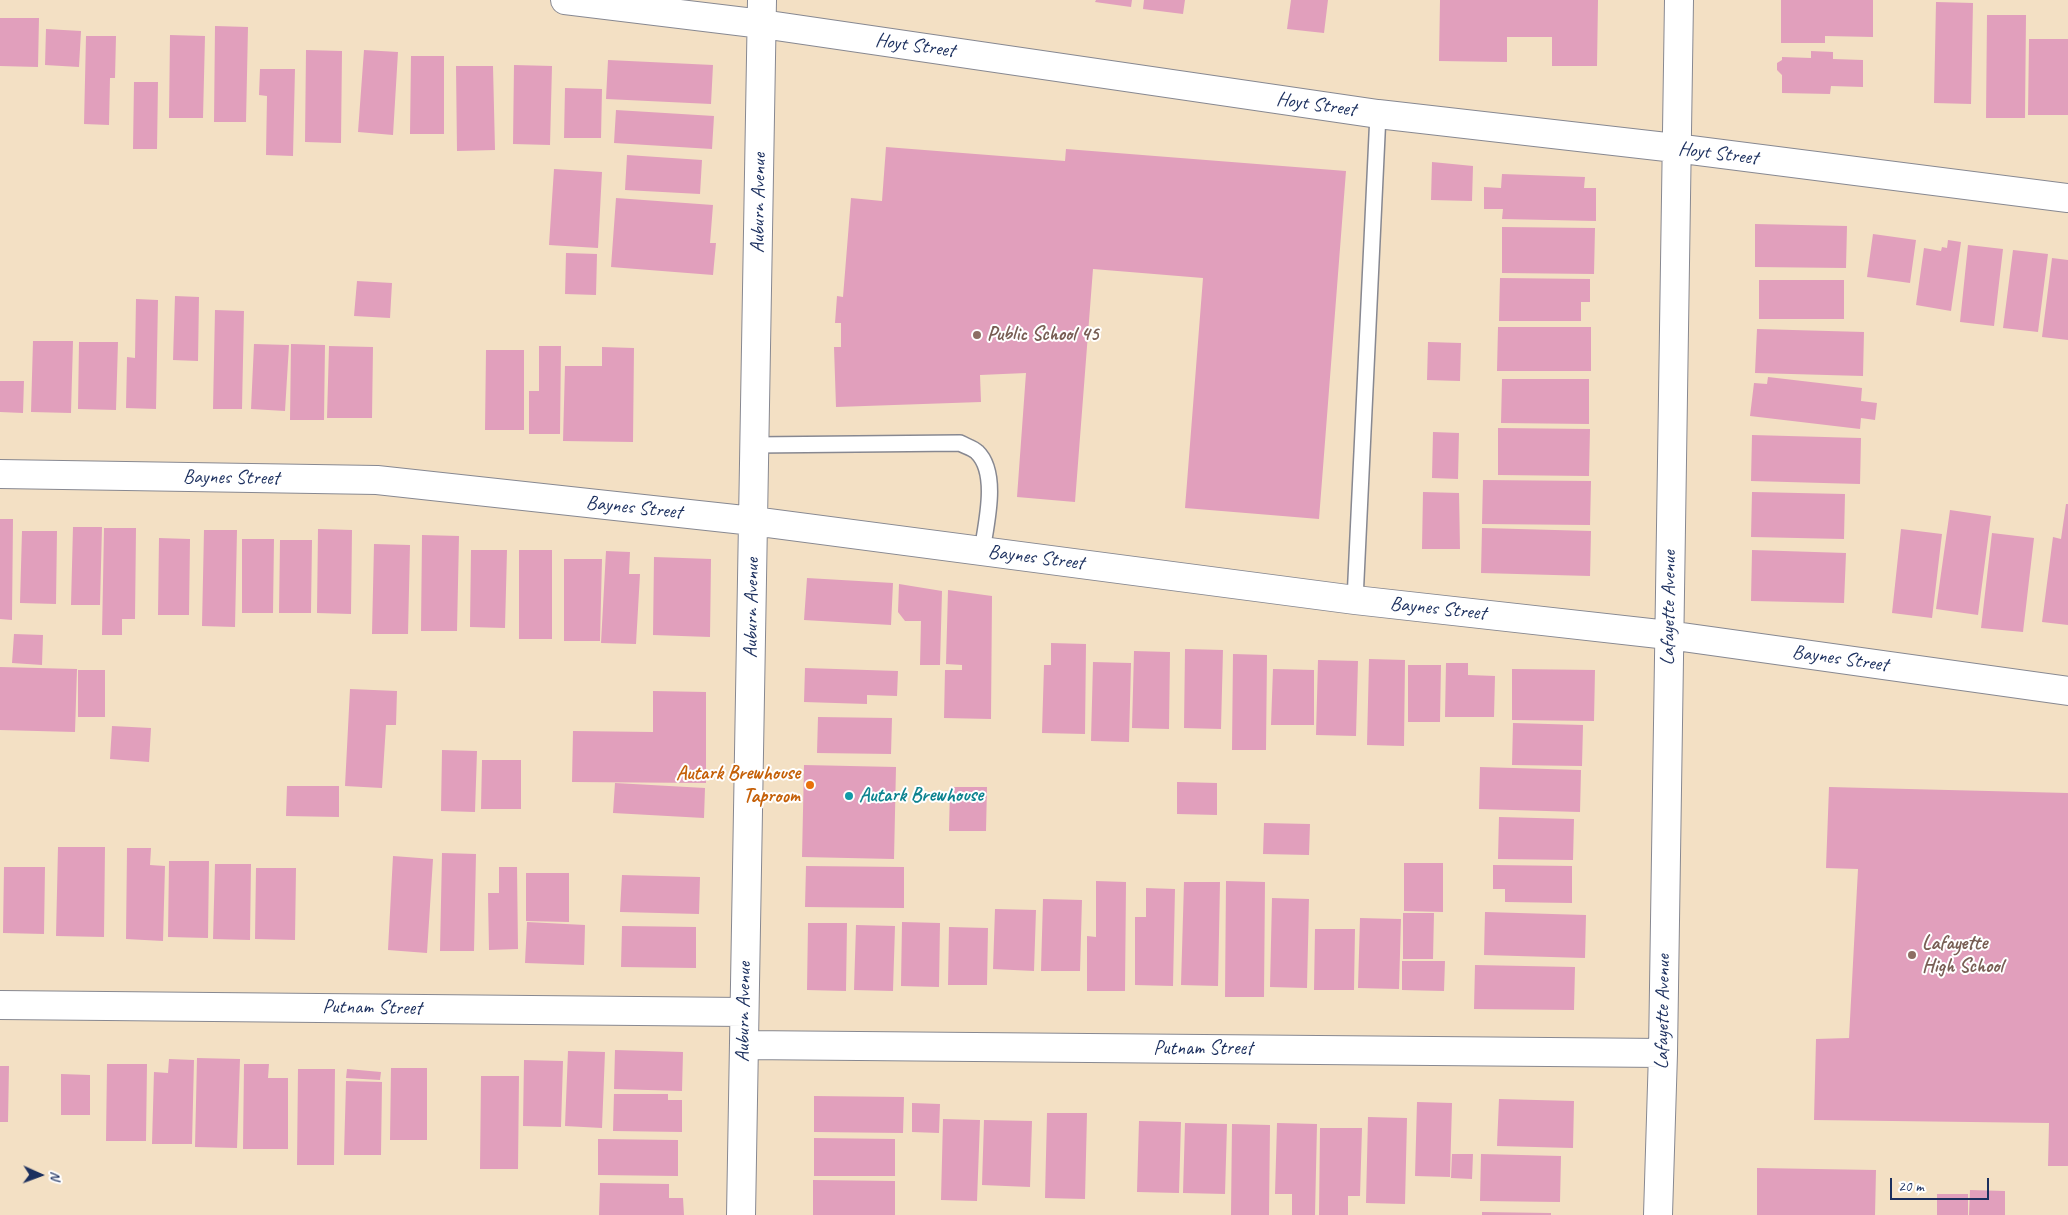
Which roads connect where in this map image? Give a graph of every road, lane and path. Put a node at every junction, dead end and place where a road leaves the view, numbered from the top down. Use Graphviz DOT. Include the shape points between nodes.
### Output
graph roads {
  1 [pos="565,0"];
  2 [pos="1679,0"];
  3 [pos="762,12"];
  4 [pos="1378,114"];
  5 [pos="1676,148"];
  6 [pos="2068,198"];
  7 [pos="754,444"];
  8 [pos="0,474"];
  9 [pos="753,521"];
  10 [pos="982,551"];
  11 [pos="1355,600"];
  12 [pos="1668,635"];
  13 [pos="2068,690"];
  14 [pos="0,1005"];
  15 [pos="744,1012"];
  16 [pos="744,1045"];
  17 [pos="1663,1053"];
  18 [pos="741,1215"];
  19 [pos="1658,1215"];
  1 -- 3 [label="street, Hoyt Street"];
  2 -- 5 [label="street, Lafayette Avenue"];
  3 -- 4 [label="street, Hoyt Street"];
  3 -- 7 [label="street, Auburn Avenue"];
  4 -- 5 [label="street, Hoyt Street"];
  4 -- 11 [label="lane"];
  5 -- 6 [label="street, Hoyt Street"];
  5 -- 12 [label="street, Lafayette Avenue"];
  7 -- 9 [label="street, Auburn Avenue"];
  7 -- 10 [label="lane" via="960,443 977,452 989,480"];
  8 -- 9 [label="street, Baynes Street" via="377,480"];
  9 -- 10 [label="street, Baynes Street"];
  9 -- 15 [label="street, Auburn Avenue"];
  10 -- 11 [label="street, Baynes Street"];
  11 -- 12 [label="street, Baynes Street"];
  12 -- 13 [label="street, Baynes Street"];
  12 -- 17 [label="street, Lafayette Avenue"];
  14 -- 15 [label="street, Putnam Street"];
  15 -- 16 [label="street, Auburn Avenue"];
  16 -- 17 [label="street, Putnam Street"];
  16 -- 18 [label="street, Auburn Avenue"];
  17 -- 19 [label="street, Lafayette Avenue"];
}
